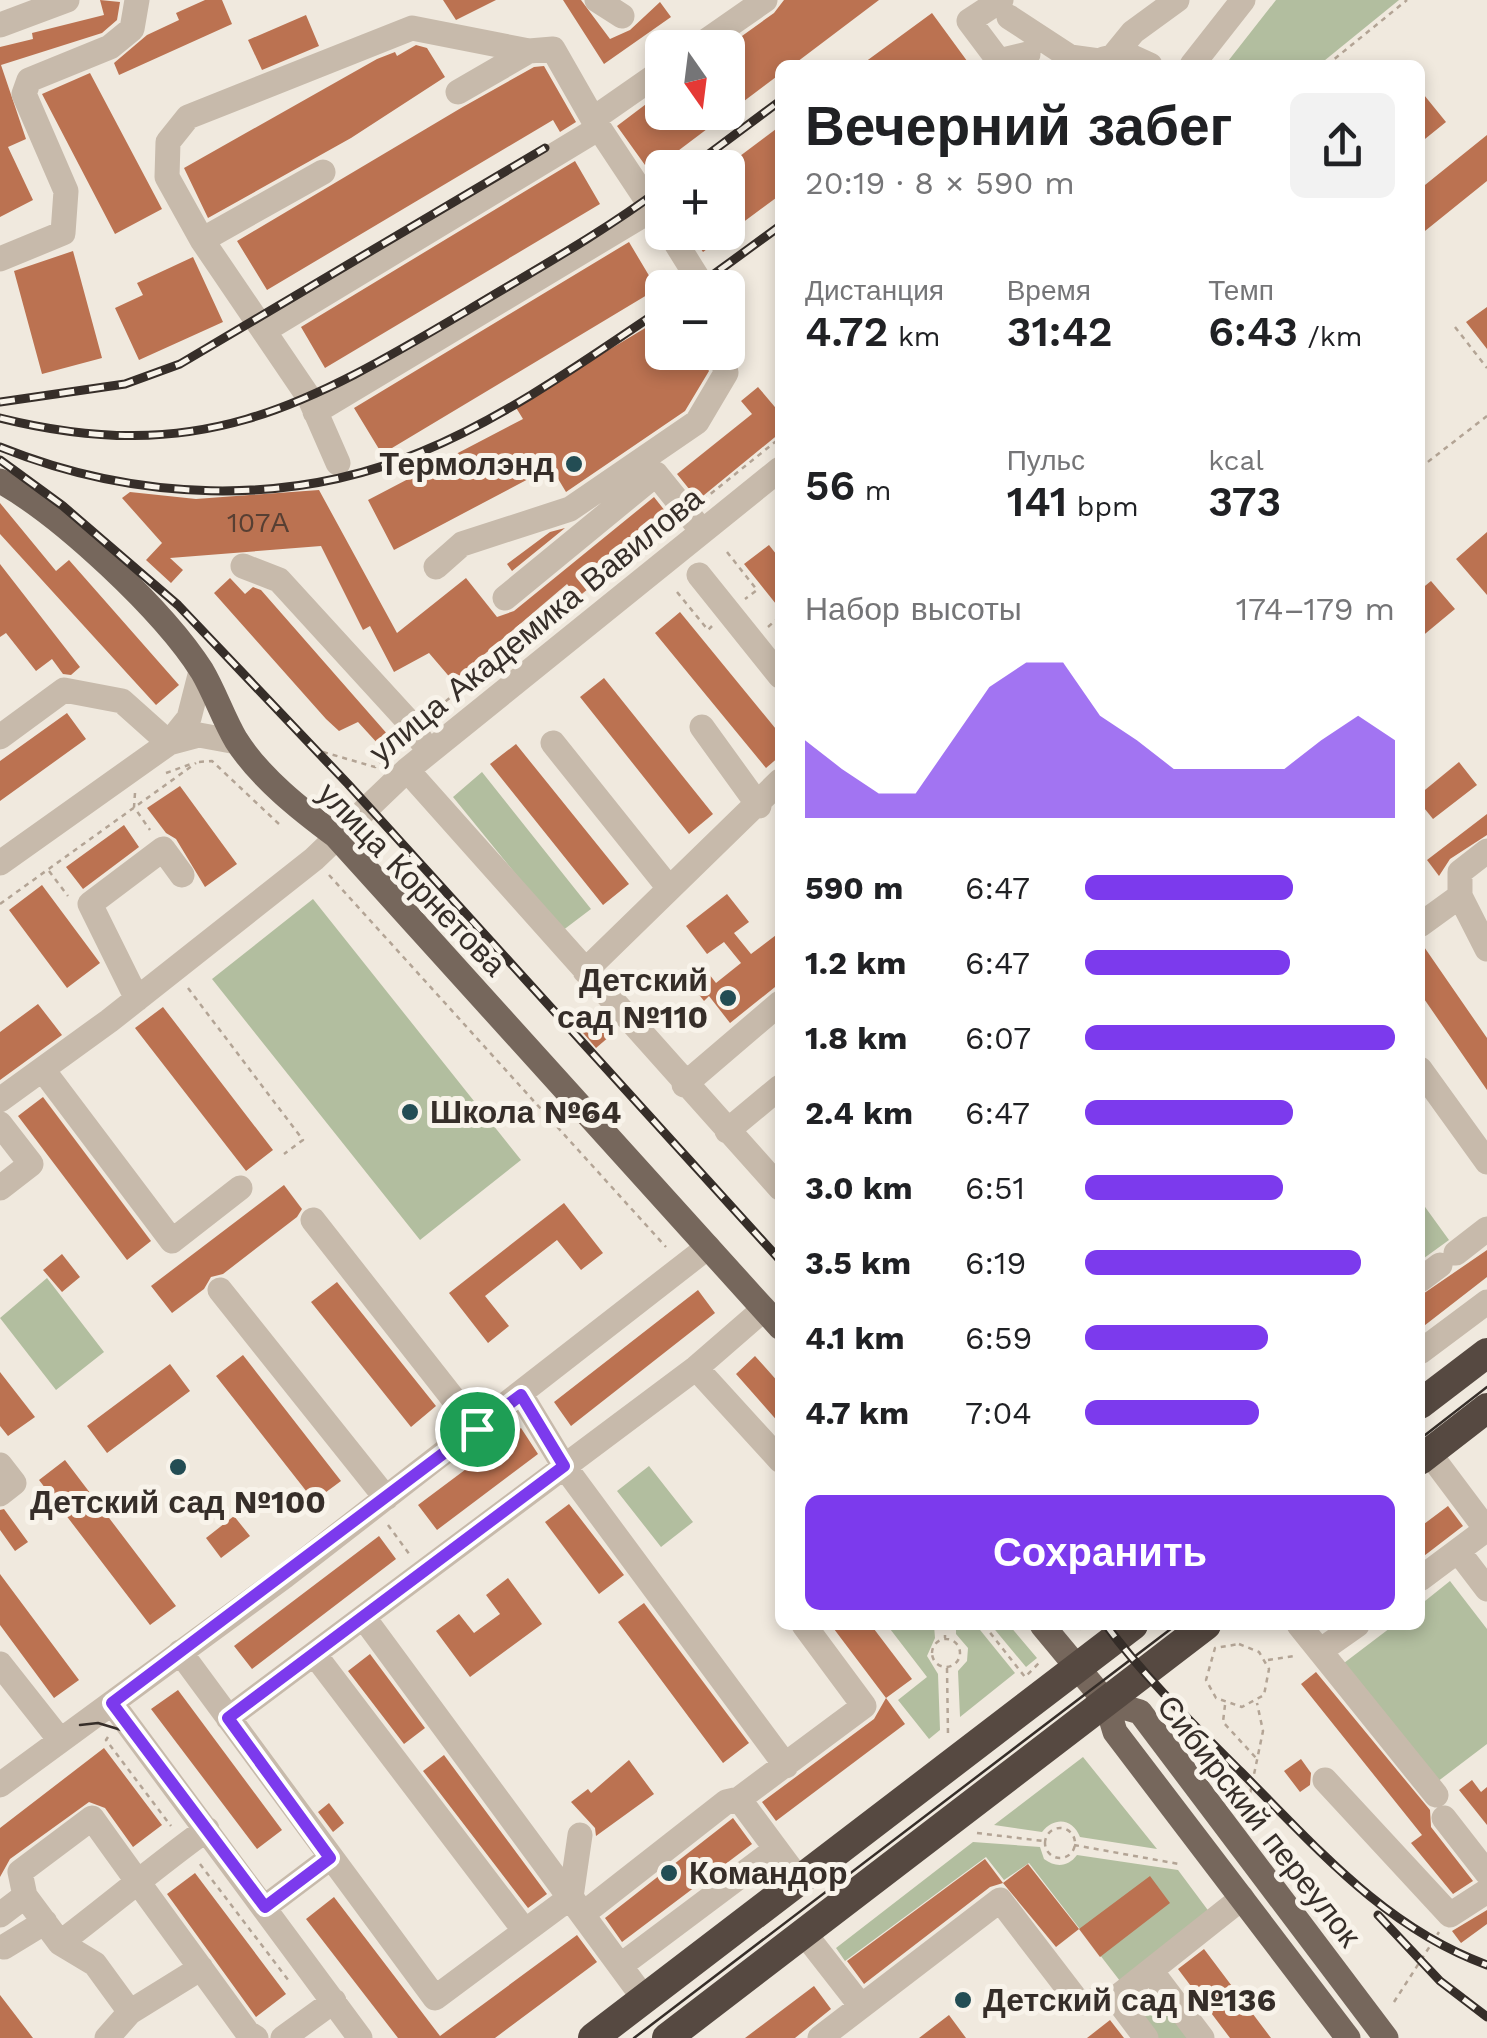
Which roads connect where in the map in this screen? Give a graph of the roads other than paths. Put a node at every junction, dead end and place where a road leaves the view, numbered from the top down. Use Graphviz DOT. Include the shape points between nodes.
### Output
graph roads {
  1 [pos="68,0"];
  2 [pos="137,0"];
  3 [pos="596,0"];
  4 [pos="765,0"];
  5 [pos="1178,0"];
  6 [pos="1243,0"];
  7 [pos="1001,5"];
  8 [pos="622,16"];
  9 [pos="0,25"];
  10 [pos="722,30"];
  11 [pos="530,51"];
  12 [pos="1034,59"];
  13 [pos="1103,60"];
  14 [pos="1143,60"];
  15 [pos="1196,60"];
  16 [pos="645,84"];
  17 [pos="458,92"];
  18 [pos="596,123"];
  19 [pos="323,172"];
  20 [pos="645,196"];
  21 [pos="645,223"];
  22 [pos="202,240"];
  23 [pos="0,258"];
  24 [pos="265,330"];
  25 [pos="725,370"];
  26 [pos="316,412"];
  27 [pos="338,463"];
  28 [pos="775,472"];
  29 [pos="0,482"];
  30 [pos="694,522"];
  31 [pos="243,566"];
  32 [pos="436,567"];
  33 [pos="698,575"];
  34 [pos="505,598"];
  35 [pos="202,670"];
  36 [pos="775,670"];
  37 [pos="702,728"];
  38 [pos="0,737"];
  39 [pos="237,742"];
  40 [pos="169,743"];
  41 [pos="553,743"];
  42 [pos="429,752"];
  43 [pos="407,770"];
  44 [pos="770,800"];
  45 [pos="336,836"];
  46 [pos="1487,851"];
  47 [pos="0,862"];
  48 [pos="182,875"];
  49 [pos="669,888"];
  50 [pos="1460,896"];
  51 [pos="1425,921"];
  52 [pos="1487,949"];
  53 [pos="585,971"];
  54 [pos="137,999"];
  55 [pos="775,1008"];
  56 [pos="43,1070"];
  57 [pos="1425,1075"];
  58 [pos="684,1084"];
  59 [pos="775,1091"];
  60 [pos="0,1100"];
  61 [pos="0,1124"];
  62 [pos="727,1131"];
  63 [pos="1487,1162"];
  64 [pos="775,1183"];
  65 [pos="0,1188"];
  66 [pos="240,1188"];
  67 [pos="313,1220"];
  68 [pos="1487,1229"];
  69 [pos="708,1247"];
  70 [pos="1439,1266"];
  71 [pos="220,1290"];
  72 [pos="1487,1302"];
  73 [pos="772,1318"];
  74 [pos="1425,1348"];
  75 [pos="1487,1353"];
  76 [pos="696,1368"];
  77 [pos="521,1395"];
  78 [pos="1425,1400"];
  79 [pos="1484,1417"];
  80 [pos="477,1429"];
  81 [pos="775,1455"];
  82 [pos="1425,1456"];
  83 [pos="0,1464"];
  84 [pos="564,1466"];
  85 [pos="0,1494"];
  86 [pos="380,1502"];
  87 [pos="1487,1529"];
  88 [pos="1458,1551"];
  89 [pos="1425,1575"];
  90 [pos="1487,1589"];
  91 [pos="364,1618"];
  92 [pos="808,1630"];
  93 [pos="1046,1630"];
  94 [pos="1127,1630"];
  95 [pos="1200,1630"];
  96 [pos="1303,1630"];
  97 [pos="1349,1630"];
  98 [pos="180,1652"];
  99 [pos="1320,1652"];
  100 [pos="315,1655"];
  101 [pos="0,1664"];
  102 [pos="1078,1668"];
  103 [pos="1106,1702"];
  104 [pos="112,1703"];
  105 [pos="228,1718"];
  106 [pos="70,1733"];
  107 [pos="786,1766"];
  108 [pos="1325,1780"];
  109 [pos="0,1785"];
  110 [pos="740,1799"];
  111 [pos="207,1830"];
  112 [pos="580,1836"];
  113 [pos="776,1848"];
  114 [pos="330,1858"];
  115 [pos="1487,1873"];
  116 [pos="799,1880"];
  117 [pos="138,1883"];
  118 [pos="1487,1891"];
  119 [pos="25,1896"];
  120 [pos="1242,1898"];
  121 [pos="577,1906"];
  122 [pos="265,1907"];
  123 [pos="0,1916"];
  124 [pos="45,1922"];
  125 [pos="525,1931"];
  126 [pos="804,1933"];
  127 [pos="60,1944"];
  128 [pos="1,1947"];
  129 [pos="620,1966"];
  130 [pos="201,1968"];
  131 [pos="1152,1972"];
  132 [pos="644,1997"];
  133 [pos="1116,1998"];
  134 [pos="334,2001"];
  135 [pos="861,2006"];
  136 [pos="130,2012"];
  137 [pos="107,2038"];
  138 [pos="256,2038"];
  139 [pos="282,2038"];
  140 [pos="360,2038"];
  141 [pos="592,2038"];
  142 [pos="667,2038"];
  143 [pos="820,2038"];
  144 [pos="1146,2038"];
  145 [pos="1202,2038"];
  146 [pos="1348,2038"];
  147 [pos="1386,2038"];
  1 -- 9 [label="street"];
  2 -- 23 [label="street" via="132,29 110,47 29,80 24,94 66,191 63,234"];
  3 -- 8 [label="street"];
  4 -- 10 [label="street"];
  5 -- 13 [label="street"];
  6 -- 15 [label="street"];
  7 -- 12 [label="street"];
  7 -- 12 [label="street" via="969,21 998,60"];
  7 -- 13 [label="street" via="1070,57"];
  11 -- 17 [label="street"];
  11 -- 18 [label="street" via="553,49"];
  11 -- 22 [label="street" via="412,28 188,117 168,142 167,177"];
  13 -- 14 [label="street"];
  16 -- 18 [label="street"];
  18 -- 20 [label="street"];
  18 -- 24 [label="street"];
  19 -- 22 [label="street"];
  21 -- 26 [label="street"];
  22 -- 24 [label="street"];
  24 -- 26 [label="street"];
  25 -- 32 [label="street" via="696,422 570,509 462,544"];
  26 -- 27 [label="street"];
  28 -- 30 [label="street, улица Академика Вавилова"];
  29 -- 35 [label="main road, улица Корнетова" via="101,559"];
  30 -- 34 [label="street" via="656,474"];
  30 -- 42 [label="street, улица Академика Вавилова"];
  31 -- 42 [label="street" via="280,580"];
  33 -- 36 [label="street"];
  35 -- 39 [label="main road, улица Корнетова"];
  35 -- 40 [label="street" via="189,718"];
  37 -- 44 [label="street"];
  38 -- 40 [label="street" via="64,690 122,701"];
  39 -- 40 [label="street" via="199,735"];
  39 -- 45 [label="main road, улица Корнетова" via="298,808"];
  40 -- 47 [label="street"];
  41 -- 49 [label="street"];
  42 -- 43 [label="street, улица Академика Вавилова"];
  43 -- 45 [label="street, улица Академика Вавилова"];
  43 -- 53 [label="street"];
  44 -- 49 [label="street"];
  45 -- 54 [label="street, улица Академика Вавилова"];
  45 -- 69 [label="main road, улица Корнетова"];
  46 -- 50 [label="street" via="1460,872"];
  48 -- 54 [label="street" via="163,849 90,904"];
  49 -- 53 [label="street"];
  50 -- 51 [label="street"];
  50 -- 52 [label="street"];
  53 -- 58 [label="street"];
  54 -- 56 [label="street, улица Академика Вавилова"];
  55 -- 58 [label="street"];
  56 -- 60 [label="street, улица Академика Вавилова"];
  56 -- 66 [label="street" via="172,1241"];
  57 -- 63 [label="street"];
  58 -- 62 [label="street"];
  59 -- 62 [label="street"];
  61 -- 65 [label="street" via="31,1164"];
  62 -- 64 [label="street"];
  67 -- 80 [label="street"];
  68 -- 70 [label="street"];
  69 -- 73 [label="main road, улица Корнетова"];
  69 -- 77 [label="street"];
  71 -- 86 [label="street"];
  72 -- 74 [label="street"];
  73 -- 76 [label="street"];
  75 -- 78 [label="highway"];
  76 -- 81 [label="street"];
  76 -- 84 [label="street"];
  77 -- 80 [label="street"];
  77 -- 84 [label="street"];
  79 -- 82 [label="highway"];
  80 -- 86 [label="street"];
  82 -- 87 [label="street"];
  83 -- 85 [label="street" via="14,1483"];
  84 -- 91 [label="street"];
  84 -- 107 [label="street"];
  86 -- 98 [label="street"];
  87 -- 88 [label="street"];
  88 -- 89 [label="street"];
  88 -- 90 [label="street"];
  91 -- 100 [label="street"];
  91 -- 121 [label="street"];
  92 -- 107 [label="street" via="864,1706"];
  93 -- 102 [label="main road"];
  94 -- 102 [label="highway"];
  95 -- 103 [label="highway"];
  96 -- 99 [label="street"];
  97 -- 99 [label="street"];
  98 -- 104 [label="street"];
  98 -- 105 [label="street"];
  99 -- 115 [label="street"];
  100 -- 105 [label="street"];
  100 -- 125 [label="street"];
  101 -- 106 [label="street"];
  102 -- 103 [label="main road"];
  102 -- 116 [label="highway"];
  103 -- 120 [label="main road, Сибирский переулок" via="1114,1732"];
  103 -- 126 [label="highway"];
  103 -- 147 [label="main road, Сибирский переулок" via="1140,1712"];
  104 -- 106 [label="street"];
  104 -- 111 [label="street"];
  105 -- 114 [label="street"];
  106 -- 109 [label="street"];
  107 -- 110 [label="street"];
  108 -- 118 [label="street" via="1450,1916"];
  110 -- 113 [label="street"];
  110 -- 121 [label="street" via="726,1802"];
  111 -- 117 [label="street"];
  111 -- 122 [label="street"];
  112 -- 121 [label="street"];
  113 -- 116 [label="street"];
  113 -- 129 [label="street"];
  114 -- 122 [label="street"];
  114 -- 125 [label="street" via="435,1998"];
  116 -- 132 [label="highway"];
  117 -- 119 [label="street" via="92,1818 20,1872"];
  117 -- 127 [label="street"];
  117 -- 130 [label="street"];
  119 -- 123 [label="street"];
  119 -- 124 [label="street"];
  120 -- 131 [label="street"];
  120 -- 146 [label="main road, Сибирский переулок"];
  121 -- 125 [label="street"];
  121 -- 129 [label="street"];
  122 -- 134 [label="street"];
  124 -- 127 [label="street"];
  124 -- 128 [label="street"];
  126 -- 135 [label="street"];
  126 -- 142 [label="highway"];
  127 -- 136 [label="street" via="95,1964"];
  129 -- 132 [label="street"];
  130 -- 136 [label="street"];
  130 -- 138 [label="street"];
  131 -- 133 [label="street"];
  131 -- 145 [label="street"];
  132 -- 141 [label="highway"];
  133 -- 135 [label="street" via="1079,2004 1000,1900"];
  133 -- 144 [label="street"];
  134 -- 139 [label="street"];
  134 -- 140 [label="street"];
  135 -- 143 [label="street"];
  136 -- 137 [label="street"];
}
